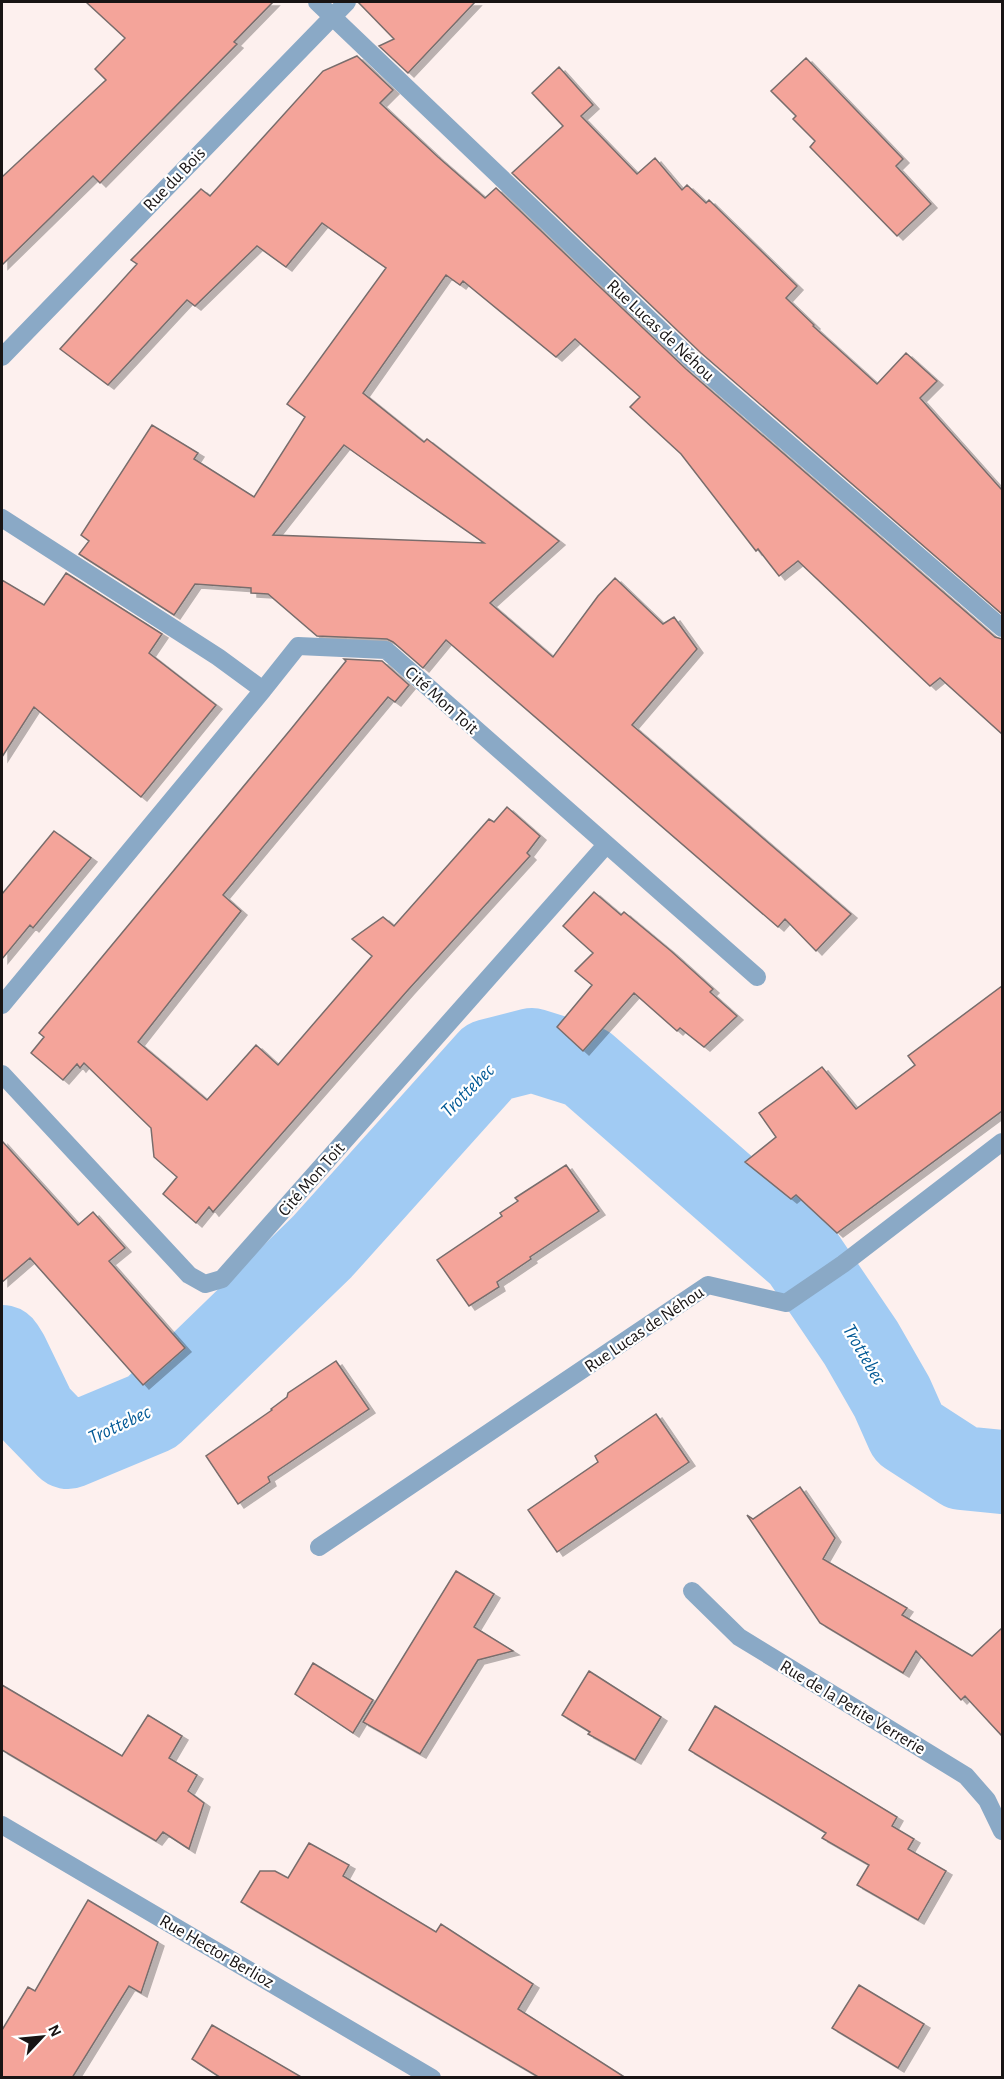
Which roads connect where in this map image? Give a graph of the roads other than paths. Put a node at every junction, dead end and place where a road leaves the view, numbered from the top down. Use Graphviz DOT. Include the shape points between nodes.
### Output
graph roads {
  1 [pos="317,2"];
  2 [pos="347,2"];
  3 [pos="332,17"];
  4 [pos="2,357"];
  5 [pos="2,518"];
  6 [pos="1002,628"];
  7 [pos="263,690"];
  8 [pos="606,845"];
  9 [pos="757,977"];
  10 [pos="2,1005"];
  11 [pos="2,1074"];
  12 [pos="1002,1142"];
  13 [pos="320,1547"];
  14 [pos="692,1591"];
  15 [pos="2,1825"];
  16 [pos="1002,1831"];
  17 [pos="432,2078"];
  1 -- 3 [label="street, Rue Lucas de Néhou"];
  2 -- 3 [label="street, Rue du Bois"];
  3 -- 4 [label="street, Rue du Bois"];
  3 -- 6 [label="street, Rue Lucas de Néhou" via="693,361"];
  5 -- 7 [label="street"];
  7 -- 8 [label="street, Cité Mon Toit" via="298,646 386,650"];
  7 -- 10 [label="street, Cité Mon Toit"];
  8 -- 9 [label="street, Cité Mon Toit"];
  8 -- 11 [label="street, Cité Mon Toit" via="222,1279 206,1284 189,1275"];
  12 -- 13 [label="street, Rue Lucas de Néhou" via="786,1303 708,1285"];
  14 -- 16 [label="street, Rue de la Petite Verrerie" via="739,1637 966,1776 987,1800"];
  15 -- 17 [label="street, Rue Hector Berlioz"];
}
